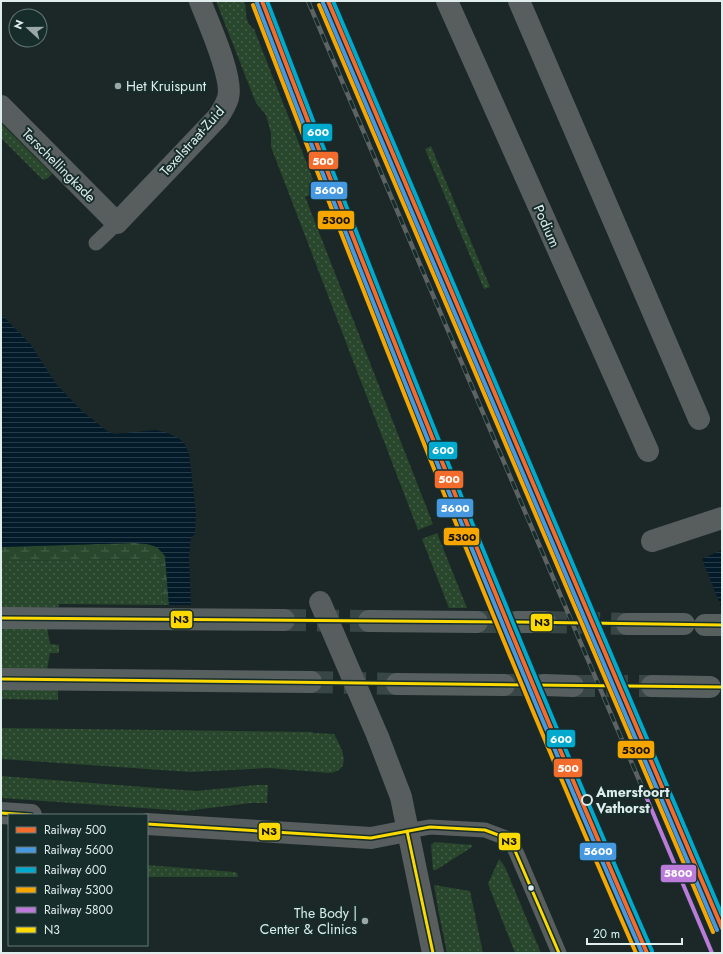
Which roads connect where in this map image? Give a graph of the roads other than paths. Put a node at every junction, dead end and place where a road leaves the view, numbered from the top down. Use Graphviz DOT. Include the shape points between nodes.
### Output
graph roads {
  1 [pos="200,1"];
  2 [pos="447,1"];
  3 [pos="519,1"];
  4 [pos="1,106"];
  5 [pos="117,223"];
  6 [pos="96,243"];
  7 [pos="699,419"];
  8 [pos="648,451"];
  9 [pos="722,518"];
  10 [pos="652,541"];
  11 [pos="320,602"];
  12 [pos="1,618"];
  13 [pos="284,620"];
  14 [pos="369,621"];
  15 [pos="477,622"];
  16 [pos="518,622"];
  17 [pos="545,622"];
  18 [pos="627,624"];
  19 [pos="703,625"];
  20 [pos="1,679"];
  21 [pos="311,682"];
  22 [pos="397,684"];
  23 [pos="504,685"];
  24 [pos="544,685"];
  25 [pos="573,686"];
  26 [pos="652,686"];
  27 [pos="710,687"];
  28 [pos="1,813"];
  29 [pos="16,814"];
  30 [pos="148,824"];
  31 [pos="407,831"];
  32 [pos="432,953"];
  33 [pos="559,953"];
  1 -- 5 [label="street, Texelstraat-Zuid" via="226,69 229,97 218,117"];
  2 -- 8 [label="street, Podium"];
  3 -- 7 [label="street"];
  4 -- 5 [label="street, Terschellingkade"];
  5 -- 6 [label="lane"];
  9 -- 10 [label="street"];
  11 -- 31 [label="street, bridge" via="378,736 401,797"];
  12 -- 13 [label="main road"];
  14 -- 15 [label="main road"];
  16 -- 17 [label="main road"];
  18 -- 19 [label="main road"];
  20 -- 21 [label="main road"];
  22 -- 23 [label="main road"];
  24 -- 25 [label="main road"];
  26 -- 27 [label="main road"];
  28 -- 29 [label="street"];
  30 -- 31 [label="street" via="371,838"];
  31 -- 32 [label="street"];
  31 -- 33 [label="lane" via="430,827 485,830 506,838 517,854"];
}
